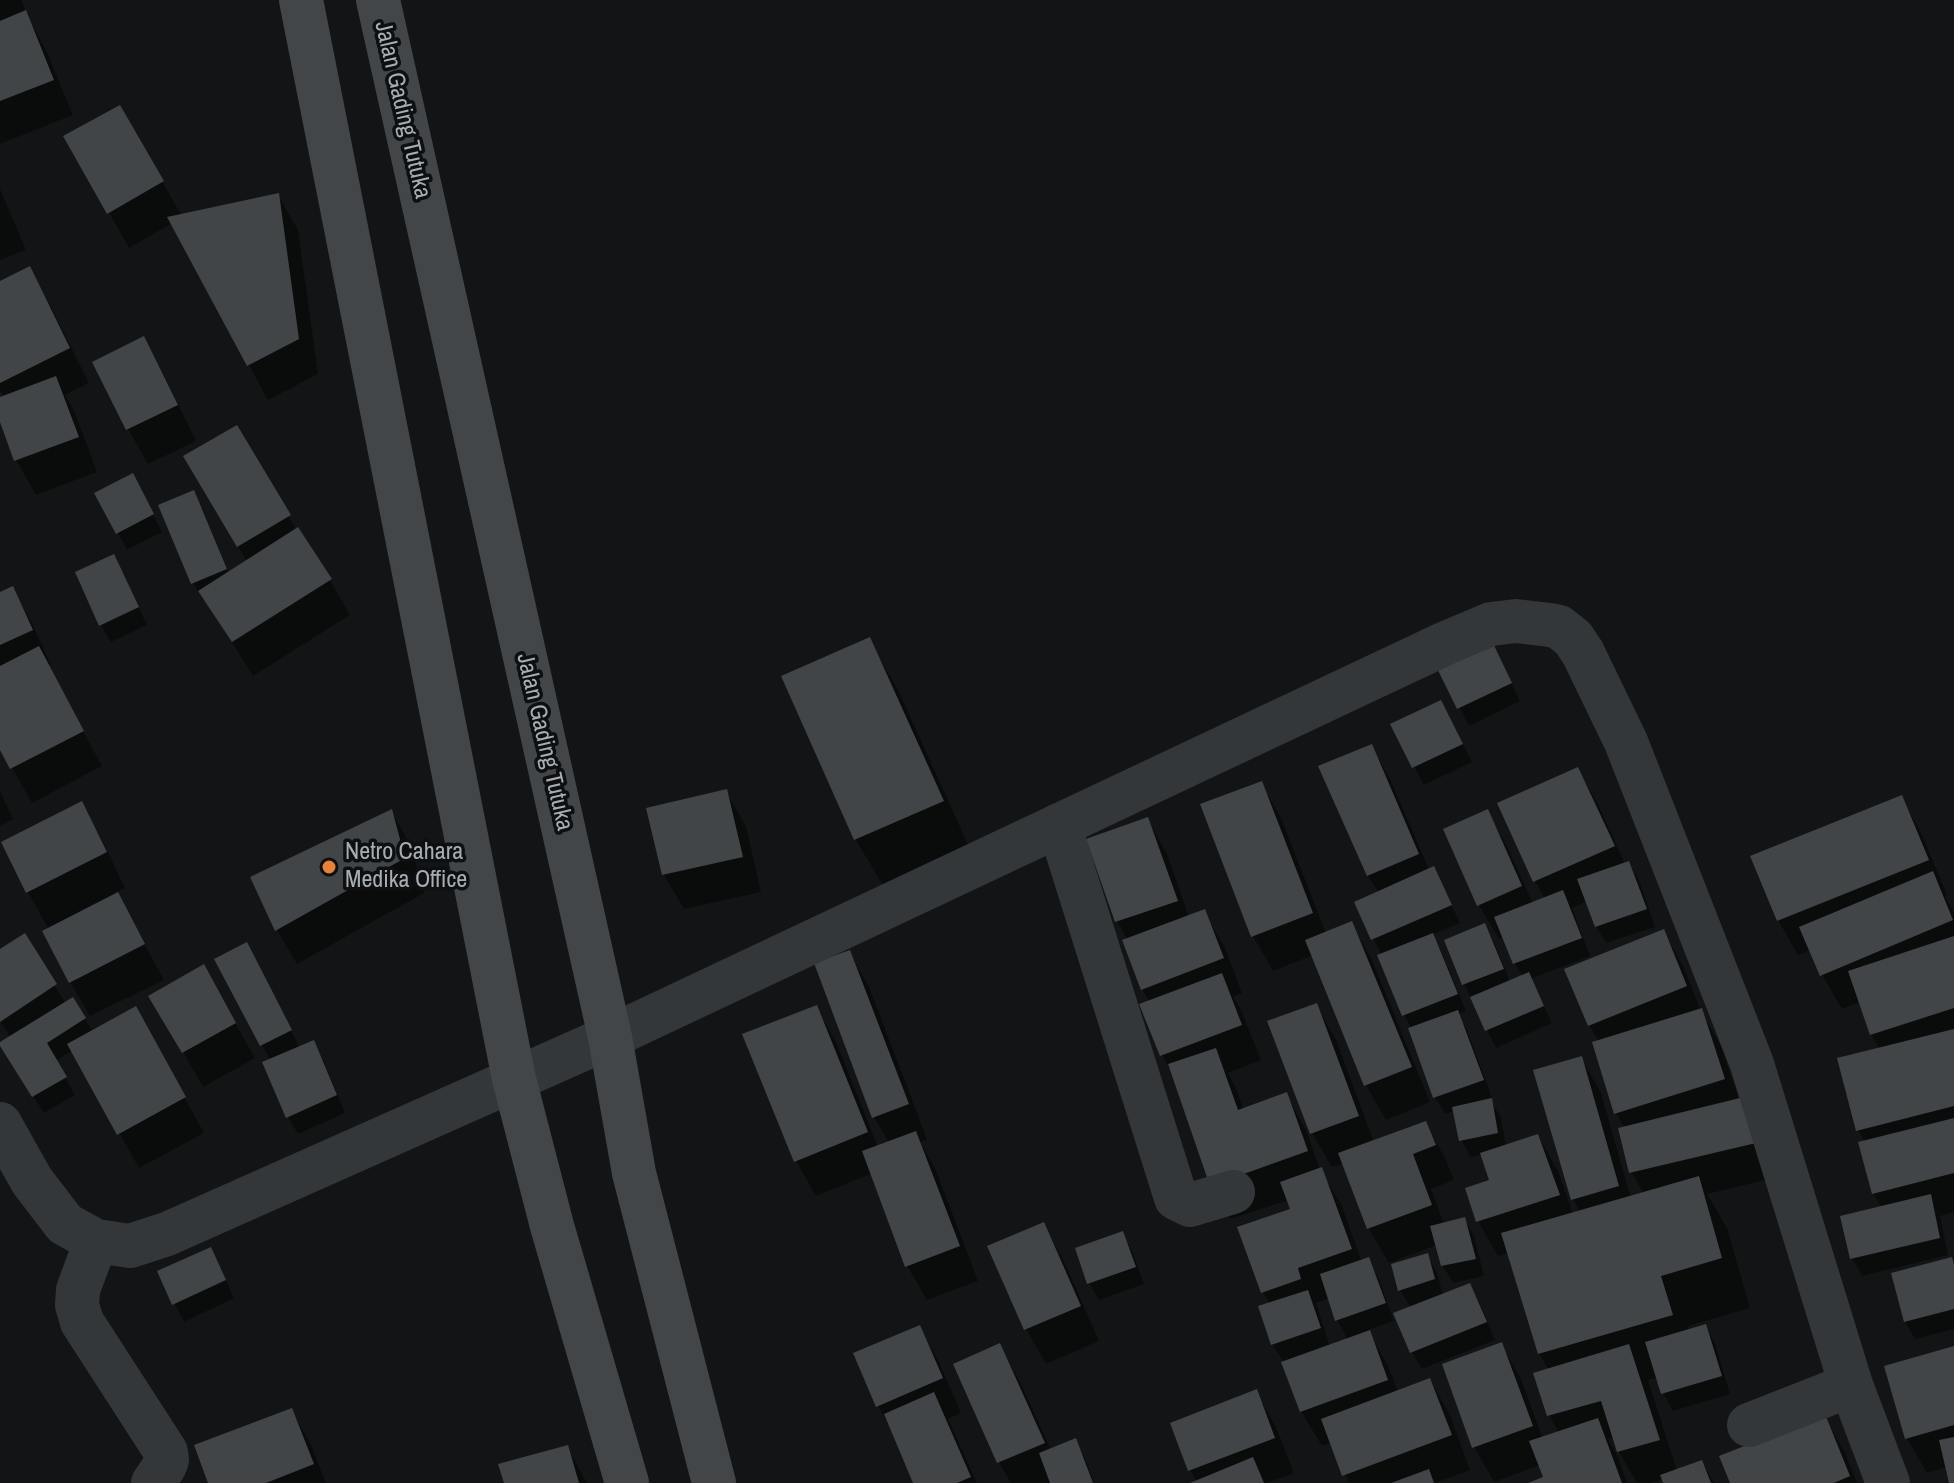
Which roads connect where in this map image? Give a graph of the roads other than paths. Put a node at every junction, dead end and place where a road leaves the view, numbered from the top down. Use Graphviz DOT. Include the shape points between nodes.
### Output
graph roads {
  1 [pos="301,0"];
  2 [pos="378,0"];
  3 [pos="1059,825"];
  4 [pos="610,1037"];
  5 [pos="514,1079"];
  6 [pos="0,1124"];
  7 [pos="1233,1192"];
  8 [pos="96,1241"];
  9 [pos="1851,1385"];
  10 [pos="1749,1425"];
  11 [pos="153,1483"];
  12 [pos="627,1483"];
  13 [pos="714,1483"];
  14 [pos="1888,1483"];
  1 -- 5 [label="main road"];
  2 -- 4 [label="main road, Jalan Gading Tutuka"];
  3 -- 4 [label="street"];
  3 -- 7 [label="street" via="1176,1198 1190,1205"];
  3 -- 9 [label="street" via="1491,624 1516,621 1559,627 1583,653 1626,742 1752,1064"];
  4 -- 5 [label="street"];
  4 -- 13 [label="main road, Jalan Gading Tutuka" via="634,1173"];
  5 -- 8 [label="street" via="167,1234 130,1246"];
  5 -- 12 [label="main road"];
  6 -- 8 [label="street" via="32,1181 65,1224"];
  8 -- 11 [label="street" via="77,1305 82,1322 166,1452 167,1460"];
  9 -- 10 [label="street"];
  9 -- 14 [label="street"];
}
